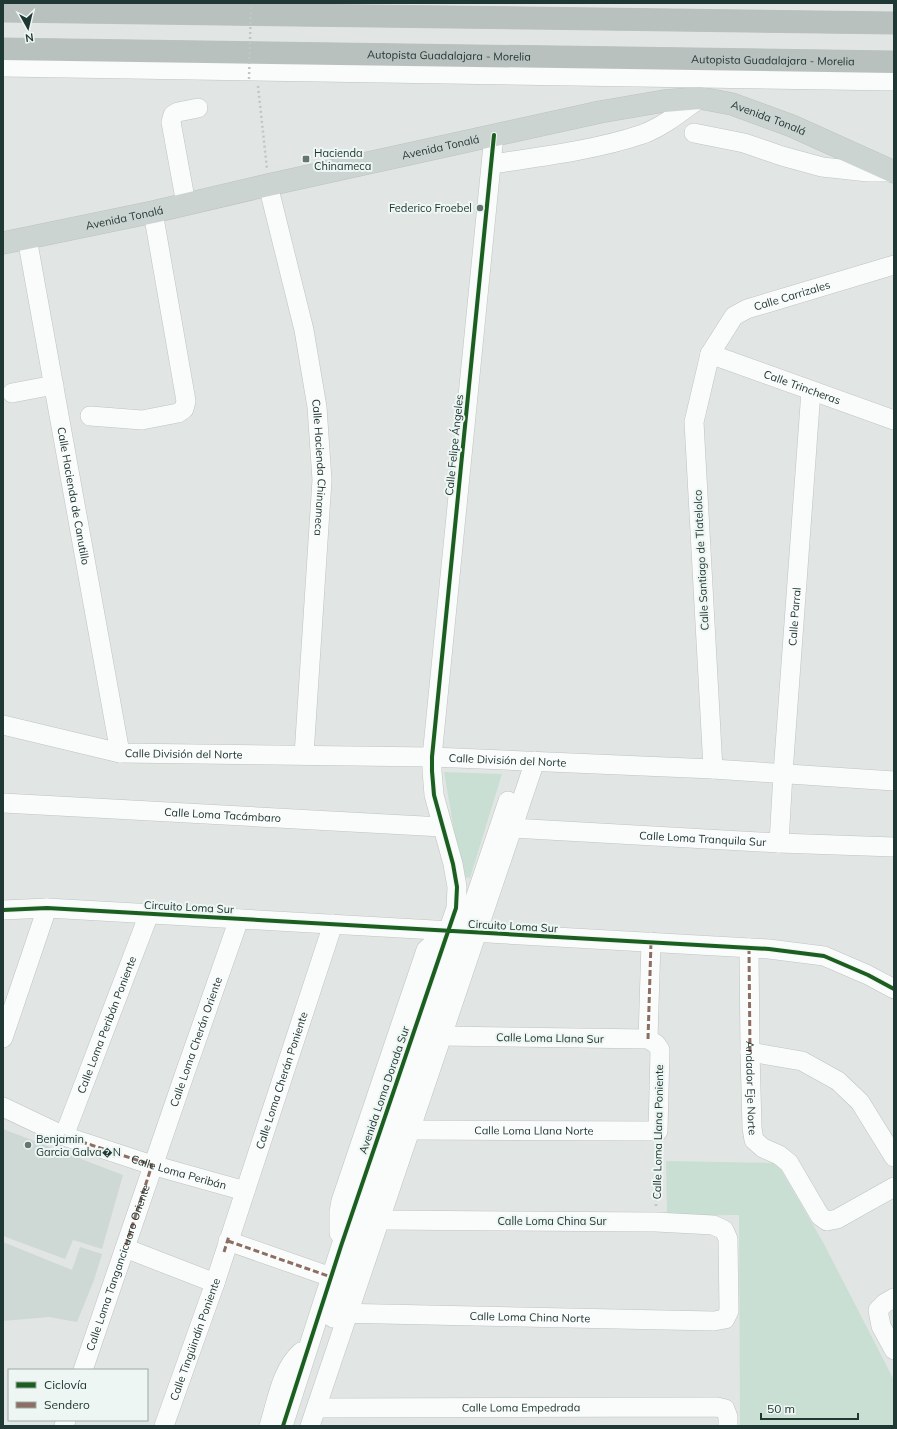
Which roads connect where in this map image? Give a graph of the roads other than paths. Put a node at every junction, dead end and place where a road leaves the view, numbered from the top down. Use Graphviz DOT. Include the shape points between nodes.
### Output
graph roads {
  1 [pos="3,11"];
  2 [pos="894,23"];
  3 [pos="3,48"];
  4 [pos="894,62"];
  5 [pos="3,66"];
  6 [pos="894,81"];
  7 [pos="700,98"];
  8 [pos="198,108"];
  9 [pos="694,133"];
  10 [pos="494,135"];
  11 [pos="492,164"];
  12 [pos="894,172"];
  13 [pos="268,185"];
  14 [pos="186,204"];
  15 [pos="153,212"];
  16 [pos="27,238"];
  17 [pos="3,243"];
  18 [pos="894,265"];
  19 [pos="710,354"];
  20 [pos="54,385"];
  21 [pos="811,391"];
  22 [pos="12,393"];
  23 [pos="90,416"];
  24 [pos="894,420"];
  25 [pos="3,725"];
  26 [pos="120,753"];
  27 [pos="304,755"];
  28 [pos="432,757"];
  29 [pos="528,761"];
  30 [pos="712,768"];
  31 [pos="783,773"];
  32 [pos="894,781"];
  33 [pos="3,803"];
  34 [pos="442,827"];
  35 [pos="512,828"];
  36 [pos="780,843"];
  37 [pos="894,848"];
  38 [pos="47,908"];
  39 [pos="3,910"];
  40 [pos="149,914"];
  41 [pos="238,919"];
  42 [pos="333,924"];
  43 [pos="463,932"];
  44 [pos="651,942"];
  45 [pos="749,948"];
  46 [pos="894,989"];
  47 [pos="442,1036"];
  48 [pos="3,1038"];
  49 [pos="652,1041"];
  50 [pos="750,1052"];
  51 [pos="3,1107"];
  52 [pos="411,1130"];
  53 [pos="658,1131"];
  54 [pos="64,1136"];
  55 [pos="894,1158"];
  56 [pos="152,1166"];
  57 [pos="894,1187"];
  58 [pos="245,1191"];
  59 [pos="380,1220"];
  60 [pos="227,1243"];
  61 [pos="125,1248"];
  62 [pos="338,1271"];
  63 [pos="215,1283"];
  64 [pos="894,1298"];
  65 [pos="342,1313"];
  66 [pos="725,1319"];
  67 [pos="309,1346"];
  68 [pos="894,1350"];
  69 [pos="83,1369"];
  70 [pos="317,1408"];
  71 [pos="726,1418"];
  72 [pos="164,1426"];
  73 [pos="270,1426"];
  74 [pos="283,1426"];
  75 [pos="299,1426"];
  76 [pos="310,1426"];
  1 -- 2 [label="highway"];
  3 -- 4 [label="highway, Autopista Guadalajara - Morelia"];
  5 -- 6 [label="street"];
  7 -- 10 [label="main road, Avenida Tonalá" via="664,100"];
  7 -- 11 [label="street" via="672,119 643,133 557,154"];
  7 -- 12 [label="main road, Avenida Tonalá" via="732,104 792,126"];
  8 -- 14 [label="street" via="178,112 173,115 171,122"];
  9 -- 12 [label="street" via="737,142 822,167"];
  10 -- 11 [label="street, Calle Felipe Ángeles"];
  10 -- 13 [label="main road, Avenida Tonalá"];
  11 -- 28 [label="street, Calle Felipe Ángeles"];
  13 -- 14 [label="main road, Avenida Tonalá"];
  13 -- 27 [label="street, Calle Hacienda Chinameca" via="305,338 317,407 322,480"];
  14 -- 15 [label="main road, Avenida Tonalá"];
  15 -- 16 [label="main road, Avenida Tonalá"];
  15 -- 23 [label="street" via="186,401 184,408 178,413 142,420"];
  16 -- 17 [label="main road, Avenida Tonalá"];
  16 -- 20 [label="street, Calle Hacienda de Canutillo"];
  18 -- 19 [label="street, Calle Carrizales" via="747,309 734,316"];
  19 -- 21 [label="street, Calle Trincheras"];
  19 -- 30 [label="street, Calle Santiago de Tlatelolco" via="694,422"];
  20 -- 22 [label="street"];
  20 -- 26 [label="street, Calle Hacienda de Canutillo"];
  21 -- 24 [label="street, Calle Trincheras"];
  21 -- 31 [label="street, Calle Parral"];
  25 -- 26 [label="street, Calle División del Norte"];
  26 -- 27 [label="street, Calle División del Norte"];
  27 -- 28 [label="street, Calle División del Norte"];
  28 -- 29 [label="street, Calle División del Norte"];
  28 -- 34 [label="street, Avenida Loma Dorada Sur" via="434,795"];
  29 -- 30 [label="street, Calle División del Norte"];
  29 -- 35 [label="street, Avenida Loma Dorada Sur"];
  29 -- 43 [label="street, Avenida Loma Dorada Sur"];
  30 -- 31 [label="street, Calle División del Norte"];
  31 -- 32 [label="street, Calle División del Norte"];
  31 -- 36 [label="street, Calle Parral"];
  33 -- 34 [label="street, Calle Loma Tacámbaro"];
  34 -- 43 [label="street, Avenida Loma Dorada Sur" via="457,887 456,908"];
  35 -- 36 [label="street, Calle Loma Tranquila Sur"];
  35 -- 43 [label="street, Avenida Loma Dorada Sur"];
  36 -- 37 [label="street, Calle Loma Tranquila Sur"];
  38 -- 39 [label="street, Circuito Loma Sur"];
  38 -- 40 [label="street, Circuito Loma Sur"];
  38 -- 48 [label="street"];
  40 -- 41 [label="street, Circuito Loma Sur"];
  40 -- 54 [label="street, Calle Loma Peribán Poniente"];
  41 -- 42 [label="street, Circuito Loma Sur"];
  41 -- 56 [label="street, Calle Loma Cherán Oriente"];
  42 -- 43 [label="street, Circuito Loma Sur"];
  42 -- 58 [label="street, Calle Loma Cherán Poniente"];
  43 -- 44 [label="street, Circuito Loma Sur"];
  43 -- 47 [label="street, Avenida Loma Dorada Sur"];
  43 -- 62 [label="street, Avenida Loma Dorada Sur"];
  43 -- 62 [label="street, Avenida Loma Dorada Sur" via="341,1246"];
  44 -- 45 [label="street, Circuito Loma Sur"];
  44 -- 49 [label="street, Calle Loma Llana Poniente"];
  45 -- 46 [label="street, Circuito Loma Sur" via="824,956"];
  45 -- 50 [label="street, Andador Eje Norte"];
  47 -- 49 [label="street, Calle Loma Llana Sur"];
  47 -- 52 [label="street, Avenida Loma Dorada Sur"];
  49 -- 53 [label="street, Calle Loma Llana Poniente" via="660,1050"];
  50 -- 55 [label="street" via="802,1062 838,1081 860,1102"];
  50 -- 57 [label="street, Andador Eje Norte" via="754,1140 789,1163 820,1216 827,1221 837,1219"];
  51 -- 54 [label="street, Calle Loma Peribán"];
  52 -- 53 [label="street, Calle Loma Llana Norte"];
  52 -- 59 [label="street, Avenida Loma Dorada Sur"];
  54 -- 56 [label="street, Calle Loma Peribán"];
  56 -- 58 [label="street, Calle Loma Peribán"];
  56 -- 61 [label="street, Calle Loma Tangancicuaro Oriente"];
  58 -- 60 [label="street, Calle Loma Cherán Poniente"];
  59 -- 65 [label="street, Avenida Loma Dorada Sur"];
  59 -- 66 [label="street, Calle Loma China Sur" via="656,1222 713,1225 724,1230 728,1239 728,1311"];
  60 -- 62 [label="street"];
  60 -- 63 [label="street, Calle Tingüindín Poniente"];
  61 -- 63 [label="street"];
  61 -- 69 [label="street, Calle Loma Tangancicuaro Oriente"];
  62 -- 65 [label="street, Avenida Loma Dorada Sur"];
  62 -- 67 [label="street, Avenida Loma Dorada Sur"];
  63 -- 72 [label="street, Calle Tingüindín Poniente"];
  64 -- 68 [label="street" via="878,1310 881,1326"];
  65 -- 66 [label="street, Calle Loma China Norte" via="714,1321"];
  65 -- 70 [label="street, Avenida Loma Dorada Sur"];
  65 -- 75 [label="street, Avenida Loma Dorada Sur"];
  67 -- 73 [label="street" via="297,1355 289,1366"];
  67 -- 74 [label="street, Avenida Loma Dorada Sur"];
  70 -- 71 [label="street, Calle Loma Empedrada" via="717,1407"];
  70 -- 76 [label="street, Avenida Loma Dorada Sur"];
}
